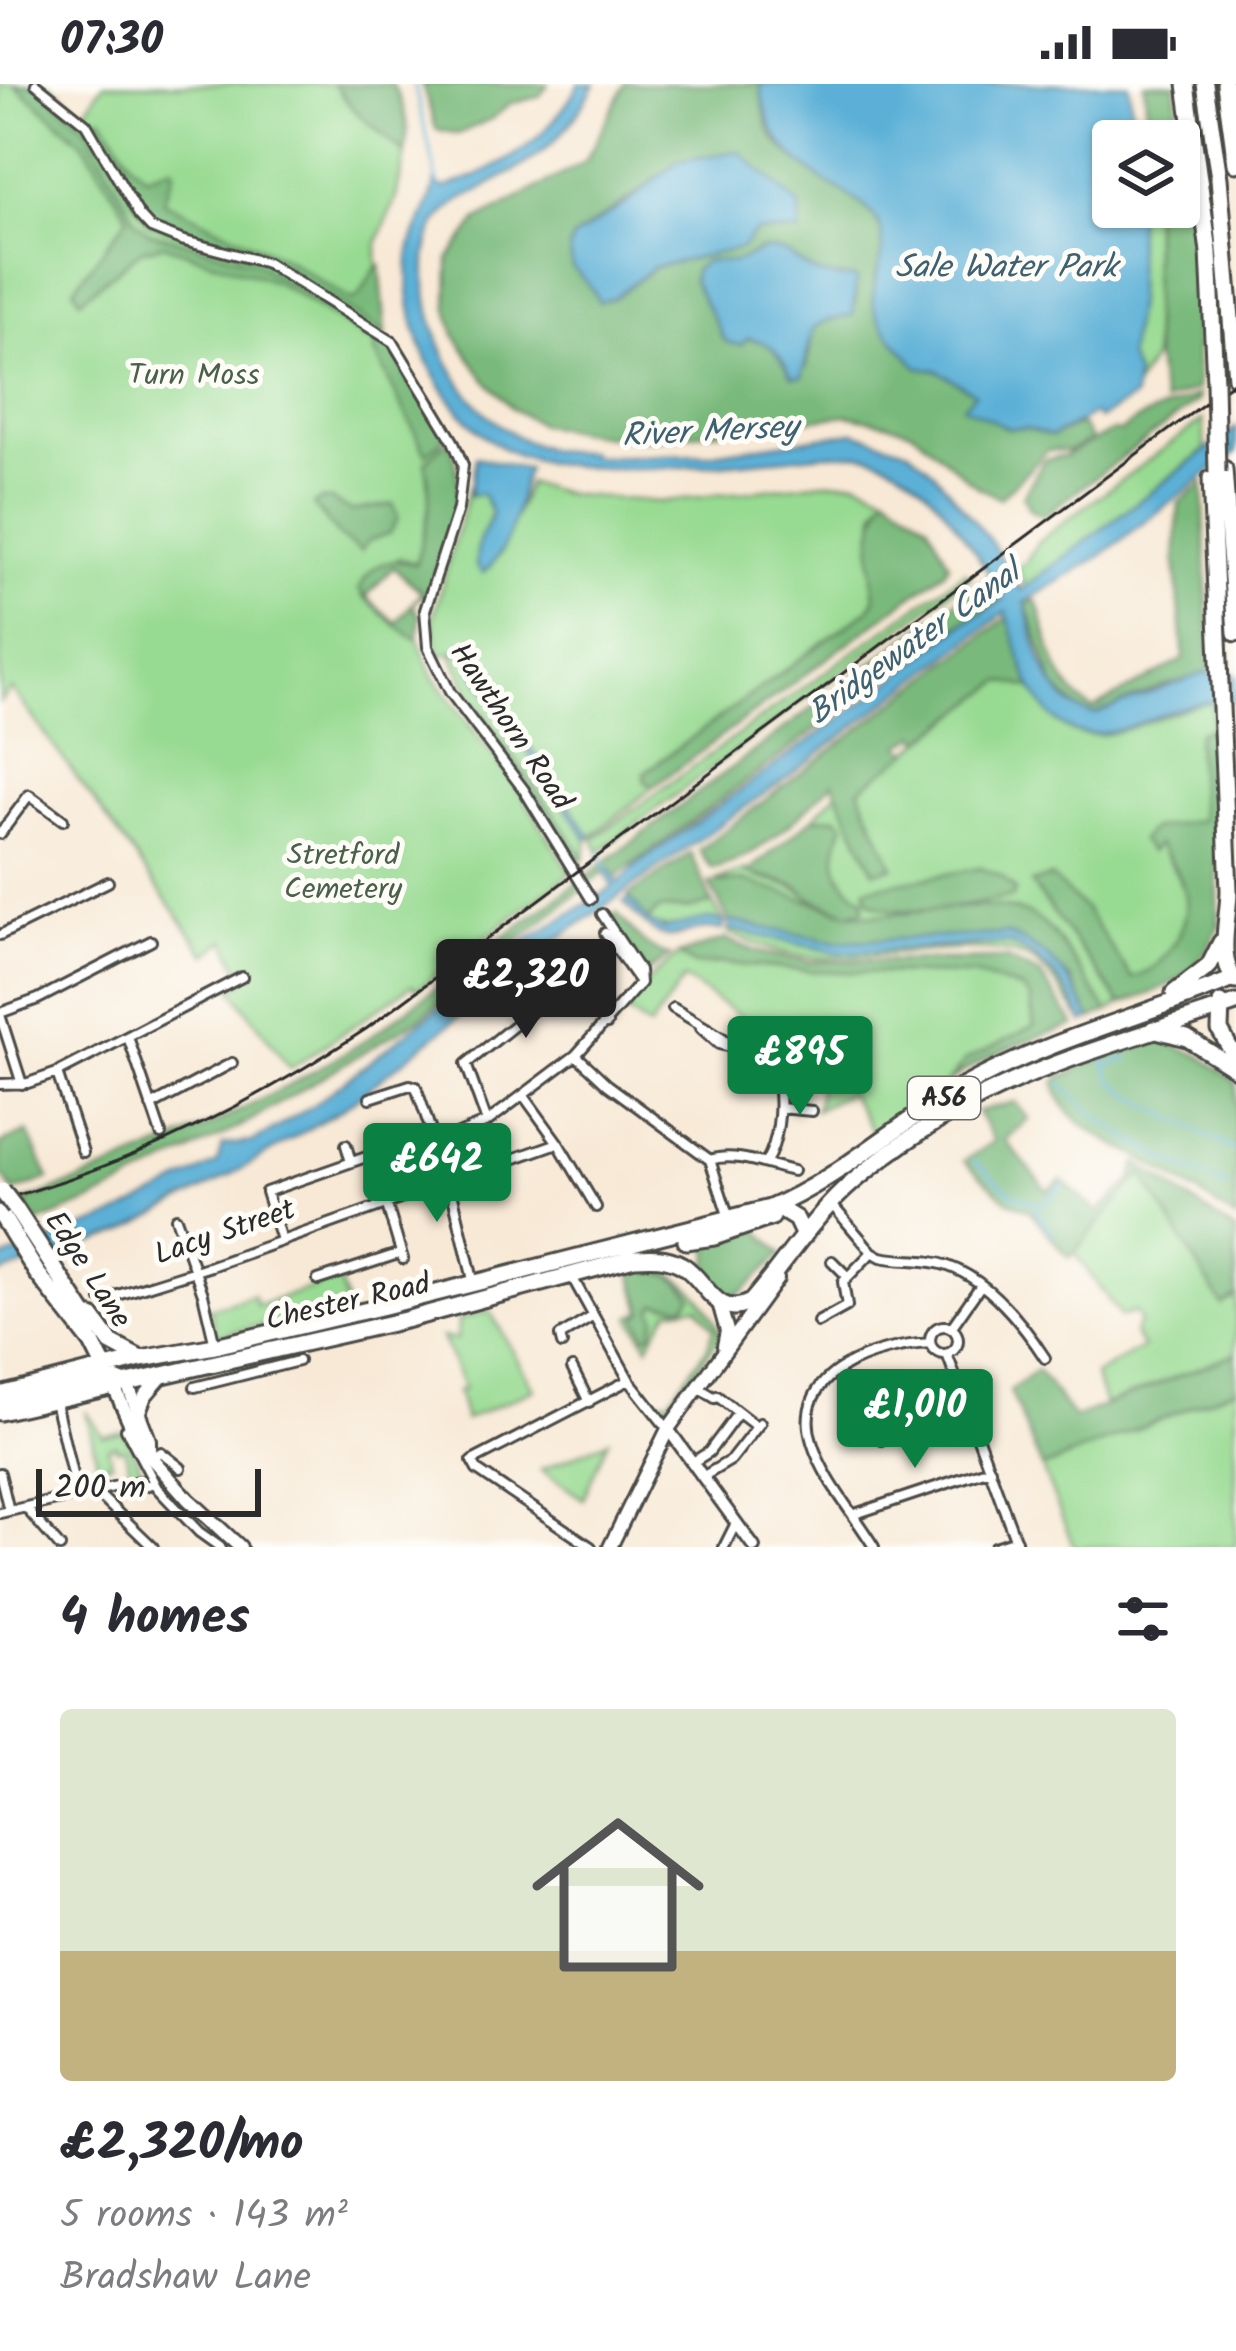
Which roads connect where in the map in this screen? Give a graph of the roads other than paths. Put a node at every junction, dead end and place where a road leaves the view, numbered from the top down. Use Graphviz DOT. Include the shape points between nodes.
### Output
graph roads {
  1 [pos="36,84"];
  2 [pos="1186,84"];
  3 [pos="1205,84"];
  4 [pos="1225,84"];
  5 [pos="1192,120"];
  6 [pos="1236,164"];
  7 [pos="1200,173"];
  8 [pos="1235,367"];
  9 [pos="1220,381"];
  10 [pos="1217,473"];
  11 [pos="1236,632"];
  12 [pos="63,820"];
  13 [pos="0,834"];
  14 [pos="108,882"];
  15 [pos="591,898"];
  16 [pos="602,914"];
  17 [pos="605,933"];
  18 [pos="0,935"];
  19 [pos="152,941"];
  20 [pos="1228,974"];
  21 [pos="242,977"];
  22 [pos="640,979"];
  23 [pos="1228,1006"];
  24 [pos="673,1008"];
  25 [pos="0,1014"];
  26 [pos="607,1024"];
  27 [pos="1153,1029"];
  28 [pos="1110,1033"];
  29 [pos="128,1037"];
  30 [pos="1077,1045"];
  31 [pos="576,1055"];
  32 [pos="1236,1059"];
  33 [pos="232,1063"];
  34 [pos="1236,1069"];
  35 [pos="57,1073"];
  36 [pos="0,1084"];
  37 [pos="22,1084"];
  38 [pos="524,1096"];
  39 [pos="370,1098"];
  40 [pos="151,1106"];
  41 [pos="780,1108"];
  42 [pos="812,1111"];
  43 [pos="487,1122"];
  44 [pos="161,1134"];
  45 [pos="436,1138"];
  46 [pos="558,1143"];
  47 [pos="346,1145"];
  48 [pos="83,1152"];
  49 [pos="710,1160"];
  50 [pos="351,1162"];
  51 [pos="766,1162"];
  52 [pos="793,1172"];
  53 [pos="825,1180"];
  54 [pos="449,1181"];
  55 [pos="1,1190"];
  56 [pos="808,1198"];
  57 [pos="386,1202"];
  58 [pos="831,1204"];
  59 [pos="596,1207"];
  60 [pos="7,1210"];
  61 [pos="783,1211"];
  62 [pos="176,1218"];
  63 [pos="730,1220"];
  64 [pos="804,1236"];
  65 [pos="714,1237"];
  66 [pos="26,1239"];
  67 [pos="280,1240"];
  68 [pos="641,1242"];
  69 [pos="872,1252"];
  70 [pos="784,1261"];
  71 [pos="832,1262"];
  72 [pos="194,1269"];
  73 [pos="59,1274"];
  74 [pos="571,1276"];
  75 [pos="847,1276"];
  76 [pos="318,1280"];
  77 [pos="700,1282"];
  78 [pos="474,1284"];
  79 [pos="981,1285"];
  80 [pos="497,1294"];
  81 [pos="109,1301"];
  82 [pos="719,1303"];
  83 [pos="592,1317"];
  84 [pos="818,1322"];
  85 [pos="951,1328"];
  86 [pos="92,1343"];
  87 [pos="930,1343"];
  88 [pos="562,1344"];
  89 [pos="216,1353"];
  90 [pos="722,1353"];
  91 [pos="947,1354"];
  92 [pos="1045,1358"];
  93 [pos="141,1359"];
  94 [pos="298,1360"];
  95 [pos="572,1368"];
  96 [pos="116,1376"];
  97 [pos="162,1376"];
  98 [pos="73,1379"];
  99 [pos="628,1380"];
  100 [pos="195,1387"];
  101 [pos="698,1387"];
  102 [pos="0,1398"];
  103 [pos="55,1400"];
  104 [pos="590,1402"];
  105 [pos="964,1404"];
  106 [pos="0,1412"];
  107 [pos="737,1413"];
  108 [pos="131,1421"];
  109 [pos="668,1429"];
  110 [pos="879,1430"];
  111 [pos="150,1451"];
  112 [pos="693,1462"];
  113 [pos="181,1468"];
  114 [pos="990,1468"];
  115 [pos="0,1473"];
  116 [pos="704,1476"];
  117 [pos="139,1480"];
  118 [pos="154,1483"];
  119 [pos="95,1491"];
  120 [pos="76,1496"];
  121 [pos="26,1508"];
  122 [pos="4,1512"];
  123 [pos="854,1514"];
  124 [pos="736,1522"];
  125 [pos="1017,1544"];
  126 [pos="60,1547"];
  127 [pos="153,1547"];
  128 [pos="220,1547"];
  129 [pos="240,1547"];
  130 [pos="591,1547"];
  131 [pos="610,1547"];
  132 [pos="724,1547"];
  133 [pos="754,1547"];
  134 [pos="874,1547"];
  135 [pos="994,1547"];
  1 -- 15 [label="street, Hawthorn Road" via="86,124 151,228 267,263 393,343 463,465 458,508 424,610 428,647 450,692"];
  2 -- 5 [label="highway"];
  3 -- 8 [label="highway"];
  4 -- 6 [label="highway"];
  7 -- 9 [label="highway"];
  7 -- 9 [label="highway"];
  8 -- 9 [label="highway"];
  9 -- 10 [label="highway, bridge"];
  10 -- 11 [label="highway"];
  10 -- 20 [label="highway"];
  12 -- 13 [label="street" via="29,795"];
  14 -- 18 [label="street"];
  16 -- 22 [label="street"];
  17 -- 22 [label="street"];
  19 -- 25 [label="street"];
  20 -- 23 [label="highway"];
  20 -- 28 [label="highway, Chester Road / A56"];
  20 -- 28 [label="highway" via="1187,986"];
  21 -- 29 [label="street"];
  22 -- 26 [label="street"];
  23 -- 27 [label="highway, Chester Road / A56"];
  23 -- 32 [label="highway" via="1220,1030"];
  24 -- 41 [label="street" via="774,1079"];
  25 -- 37 [label="street"];
  26 -- 31 [label="street"];
  26 -- 43 [label="street" via="568,981 467,1061"];
  27 -- 28 [label="highway, Chester Road / A56"];
  27 -- 34 [label="highway" via="1187,1038"];
  28 -- 30 [label="highway, Chester Road / A56"];
  29 -- 35 [label="street"];
  29 -- 40 [label="street"];
  30 -- 53 [label="highway, Chester Road / A56" via="963,1086"];
  30 -- 58 [label="highway, Chester Road / A56" via="932,1123"];
  31 -- 38 [label="street"];
  31 -- 49 [label="street"];
  33 -- 40 [label="street"];
  35 -- 37 [label="street"];
  35 -- 48 [label="street"];
  36 -- 37 [label="street"];
  38 -- 43 [label="street"];
  38 -- 46 [label="street"];
  39 -- 45 [label="street" via="415,1086"];
  40 -- 44 [label="street"];
  41 -- 42 [label="street"];
  41 -- 51 [label="street"];
  43 -- 45 [label="street"];
  45 -- 50 [label="street"];
  45 -- 54 [label="street"];
  46 -- 54 [label="street, Lacy Street"];
  46 -- 59 [label="street"];
  47 -- 50 [label="street"];
  49 -- 51 [label="street"];
  49 -- 63 [label="street"];
  50 -- 67 [label="street" via="265,1194"];
  51 -- 52 [label="street"];
  53 -- 56 [label="highway, Chester Road / A56"];
  53 -- 63 [label="highway, Chester Road / A56"];
  54 -- 57 [label="street, Lacy Street"];
  54 -- 78 [label="street"];
  55 -- 60 [label="highway, Edge Lane, bridge"];
  56 -- 58 [label="highway"];
  56 -- 61 [label="highway, Chester Road / A56"];
  57 -- 67 [label="street, Lacy Street"];
  57 -- 76 [label="street" via="402,1256"];
  58 -- 64 [label="highway, Chester Road / A56"];
  58 -- 69 [label="street"];
  60 -- 66 [label="highway, Edge Lane"];
  61 -- 64 [label="highway"];
  61 -- 65 [label="highway, Chester Road / A56"];
  62 -- 72 [label="street"];
  63 -- 68 [label="highway, Chester Road / A56"];
  64 -- 70 [label="highway, Chester Road / A56"];
  65 -- 68 [label="highway, Chester Road / A56"];
  65 -- 77 [label="highway" via="696,1256"];
  66 -- 73 [label="highway, Edge Lane"];
  66 -- 86 [label="highway, Edge Lane" via="38,1273"];
  67 -- 72 [label="street, Lacy Street"];
  68 -- 78 [label="highway, Chester Road / A56"];
  69 -- 75 [label="street"];
  69 -- 79 [label="street" via="946,1265"];
  70 -- 82 [label="highway, Chester Road / A56" via="746,1305"];
  70 -- 90 [label="main road"];
  71 -- 75 [label="street"];
  72 -- 81 [label="street, Lacy Street"];
  72 -- 89 [label="street"];
  73 -- 93 [label="highway" via="110,1343"];
  73 -- 96 [label="highway, Edge Lane"];
  74 -- 77 [label="highway, Chester Road / A56" via="652,1256 680,1264"];
  74 -- 80 [label="highway, Chester Road / A56"];
  74 -- 83 [label="street"];
  75 -- 84 [label="street" via="847,1306"];
  77 -- 82 [label="highway, Chester Road / A56"];
  78 -- 80 [label="street"];
  78 -- 89 [label="highway, Chester Road / A56"];
  79 -- 85 [label="street"];
  79 -- 92 [label="street"];
  80 -- 89 [label="highway, Chester Road / A56" via="405,1320"];
  82 -- 90 [label="main road" via="727,1331"];
  83 -- 88 [label="street" via="560,1336"];
  83 -- 99 [label="street"];
  85 -- 87 [label="street" via="936,1328"];
  85 -- 91 [label="street" via="958,1345"];
  86 -- 96 [label="highway, Edge Lane"];
  86 -- 98 [label="highway" via="88,1365"];
  87 -- 91 [label="street"];
  87 -- 123 [label="street" via="857,1357 831,1375 814,1403 812,1444"];
  89 -- 93 [label="highway, Chester Road / A56"];
  89 -- 96 [label="highway, A56"];
  89 -- 97 [label="highway, Chester Road / A56"];
  90 -- 101 [label="main road"];
  91 -- 105 [label="street"];
  93 -- 96 [label="highway, Chester Road / A56"];
  94 -- 100 [label="street"];
  95 -- 104 [label="street"];
  96 -- 97 [label="highway, Chester Road / A56"];
  96 -- 98 [label="highway, Chester Road / A56"];
  96 -- 102 [label="main road, A56"];
  96 -- 103 [label="highway, Chester Road / A56"];
  96 -- 108 [label="main road"];
  97 -- 108 [label="main road"];
  98 -- 102 [label="highway, Chester Road / A56"];
  99 -- 104 [label="street"];
  99 -- 109 [label="street"];
  101 -- 107 [label="street"];
  101 -- 109 [label="main road"];
  103 -- 106 [label="highway, Chester Road / A56"];
  103 -- 120 [label="street"];
  104 -- 130 [label="street" via="472,1463"];
  105 -- 110 [label="street"];
  105 -- 114 [label="street"];
  107 -- 112 [label="street"];
  107 -- 116 [label="street" via="759,1425 731,1460"];
  108 -- 111 [label="main road"];
  108 -- 111 [label="street"];
  109 -- 112 [label="street"];
  109 -- 131 [label="main road"];
  111 -- 113 [label="street"];
  111 -- 117 [label="street"];
  111 -- 118 [label="street"];
  111 -- 129 [label="main road"];
  112 -- 116 [label="street"];
  114 -- 123 [label="street"];
  114 -- 125 [label="street"];
  115 -- 122 [label="street"];
  116 -- 124 [label="street"];
  117 -- 118 [label="street"];
  117 -- 119 [label="street"];
  118 -- 128 [label="street"];
  119 -- 120 [label="street"];
  119 -- 127 [label="street"];
  120 -- 121 [label="street"];
  121 -- 122 [label="street"];
  121 -- 126 [label="street"];
  123 -- 134 [label="street"];
  124 -- 132 [label="street"];
  124 -- 133 [label="street"];
  125 -- 135 [label="street"];
}
